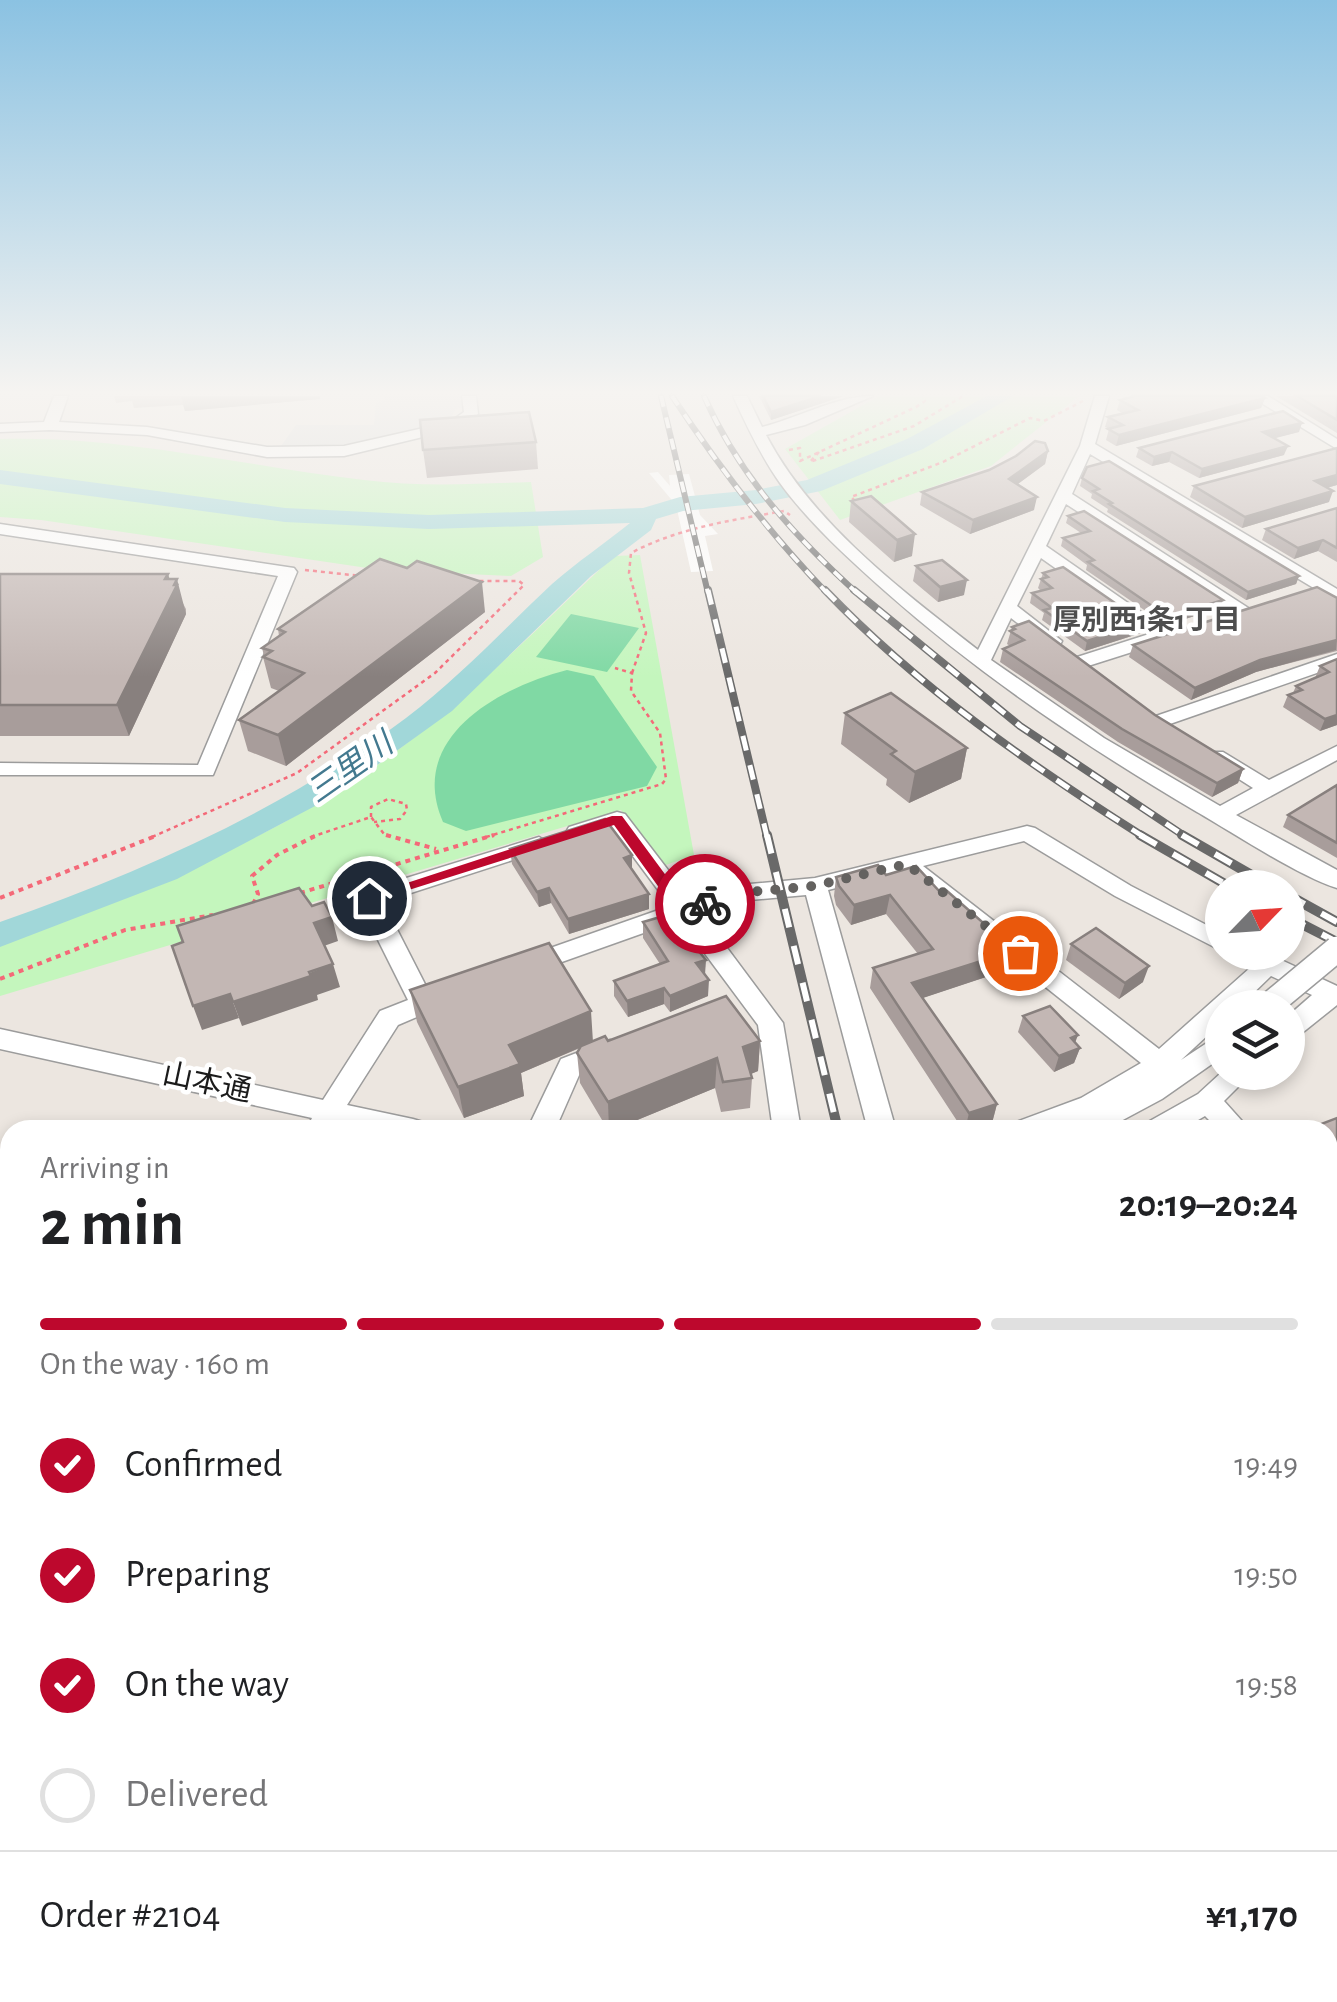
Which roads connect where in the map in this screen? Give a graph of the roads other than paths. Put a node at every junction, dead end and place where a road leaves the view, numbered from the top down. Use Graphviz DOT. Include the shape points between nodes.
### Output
graph roads {
  1 [pos="795,489"];
  2 [pos="1066,489"];
  3 [pos="1161,489"];
  4 [pos="1186,490"];
  5 [pos="1064,494"];
  6 [pos="1168,495"];
  7 [pos="0,529"];
  8 [pos="1038,548"];
  9 [pos="1324,589"];
  10 [pos="1263,604"];
  11 [pos="1009,608"];
  12 [pos="1244,610"];
  13 [pos="1212,621"];
  14 [pos="1337,660"];
  15 [pos="981,662"];
  16 [pos="1337,752"];
  17 [pos="0,770"];
  18 [pos="1268,788"];
  19 [pos="1218,816"];
  20 [pos="907,864"];
  21 [pos="1337,880"];
  22 [pos="814,886"];
  23 [pos="683,910"];
  24 [pos="1205,934"];
  25 [pos="1337,949"];
  26 [pos="1263,970"];
  27 [pos="1277,970"];
  28 [pos="496,976"];
  29 [pos="459,990"];
  30 [pos="1288,990"];
  31 [pos="1334,994"];
  32 [pos="422,1003"];
  33 [pos="1305,1017"];
  34 [pos="642,1037"];
  35 [pos="0,1038"];
  36 [pos="1205,1056"];
  37 [pos="1160,1064"];
  38 [pos="1220,1090"];
  39 [pos="1207,1101"];
  40 [pos="326,1120"];
  41 [pos="546,1120"];
  42 [pos="786,1120"];
  43 [pos="879,1120"];
  44 [pos="1052,1120"];
  45 [pos="1098,1120"];
  46 [pos="1175,1120"];
  47 [pos="1226,1120"];
  1 -- 15 [label="street" via="921,616"];
  2 -- 5 [label="street"];
  3 -- 6 [label="street"];
  4 -- 6 [label="street"];
  5 -- 8 [label="street"];
  5 -- 12 [label="street"];
  6 -- 9 [label="street" via="1247,535"];
  7 -- 17 [label="street" via="288,572 206,771"];
  8 -- 11 [label="street"];
  8 -- 11 [label="street" via="1171,634 1089,668"];
  10 -- 12 [label="street"];
  11 -- 15 [label="street"];
  12 -- 13 [label="street"];
  14 -- 18 [label="street" via="1152,715"];
  15 -- 19 [label="street"];
  16 -- 18 [label="street"];
  18 -- 19 [label="street"];
  19 -- 21 [label="street"];
  20 -- 22 [label="street"];
  20 -- 24 [label="street" via="1027,834"];
  20 -- 37 [label="street"];
  22 -- 23 [label="street" via="750,892"];
  22 -- 43 [label="street"];
  23 -- 28 [label="street"];
  23 -- 32 [label="street" via="617,820 369,898"];
  23 -- 42 [label="street" via="740,997 770,1023"];
  25 -- 30 [label="street, bridge"];
  26 -- 37 [label="street"];
  27 -- 31 [label="street"];
  29 -- 32 [label="street"];
  31 -- 33 [label="street"];
  32 -- 40 [label="street" via="389,1018"];
  34 -- 41 [label="street" via="570,1066"];
  35 -- 40 [label="street, 山本通"];
  36 -- 45 [label="street"];
  37 -- 44 [label="street"];
  38 -- 39 [label="street"];
  39 -- 46 [label="street"];
  39 -- 47 [label="street"];
}
